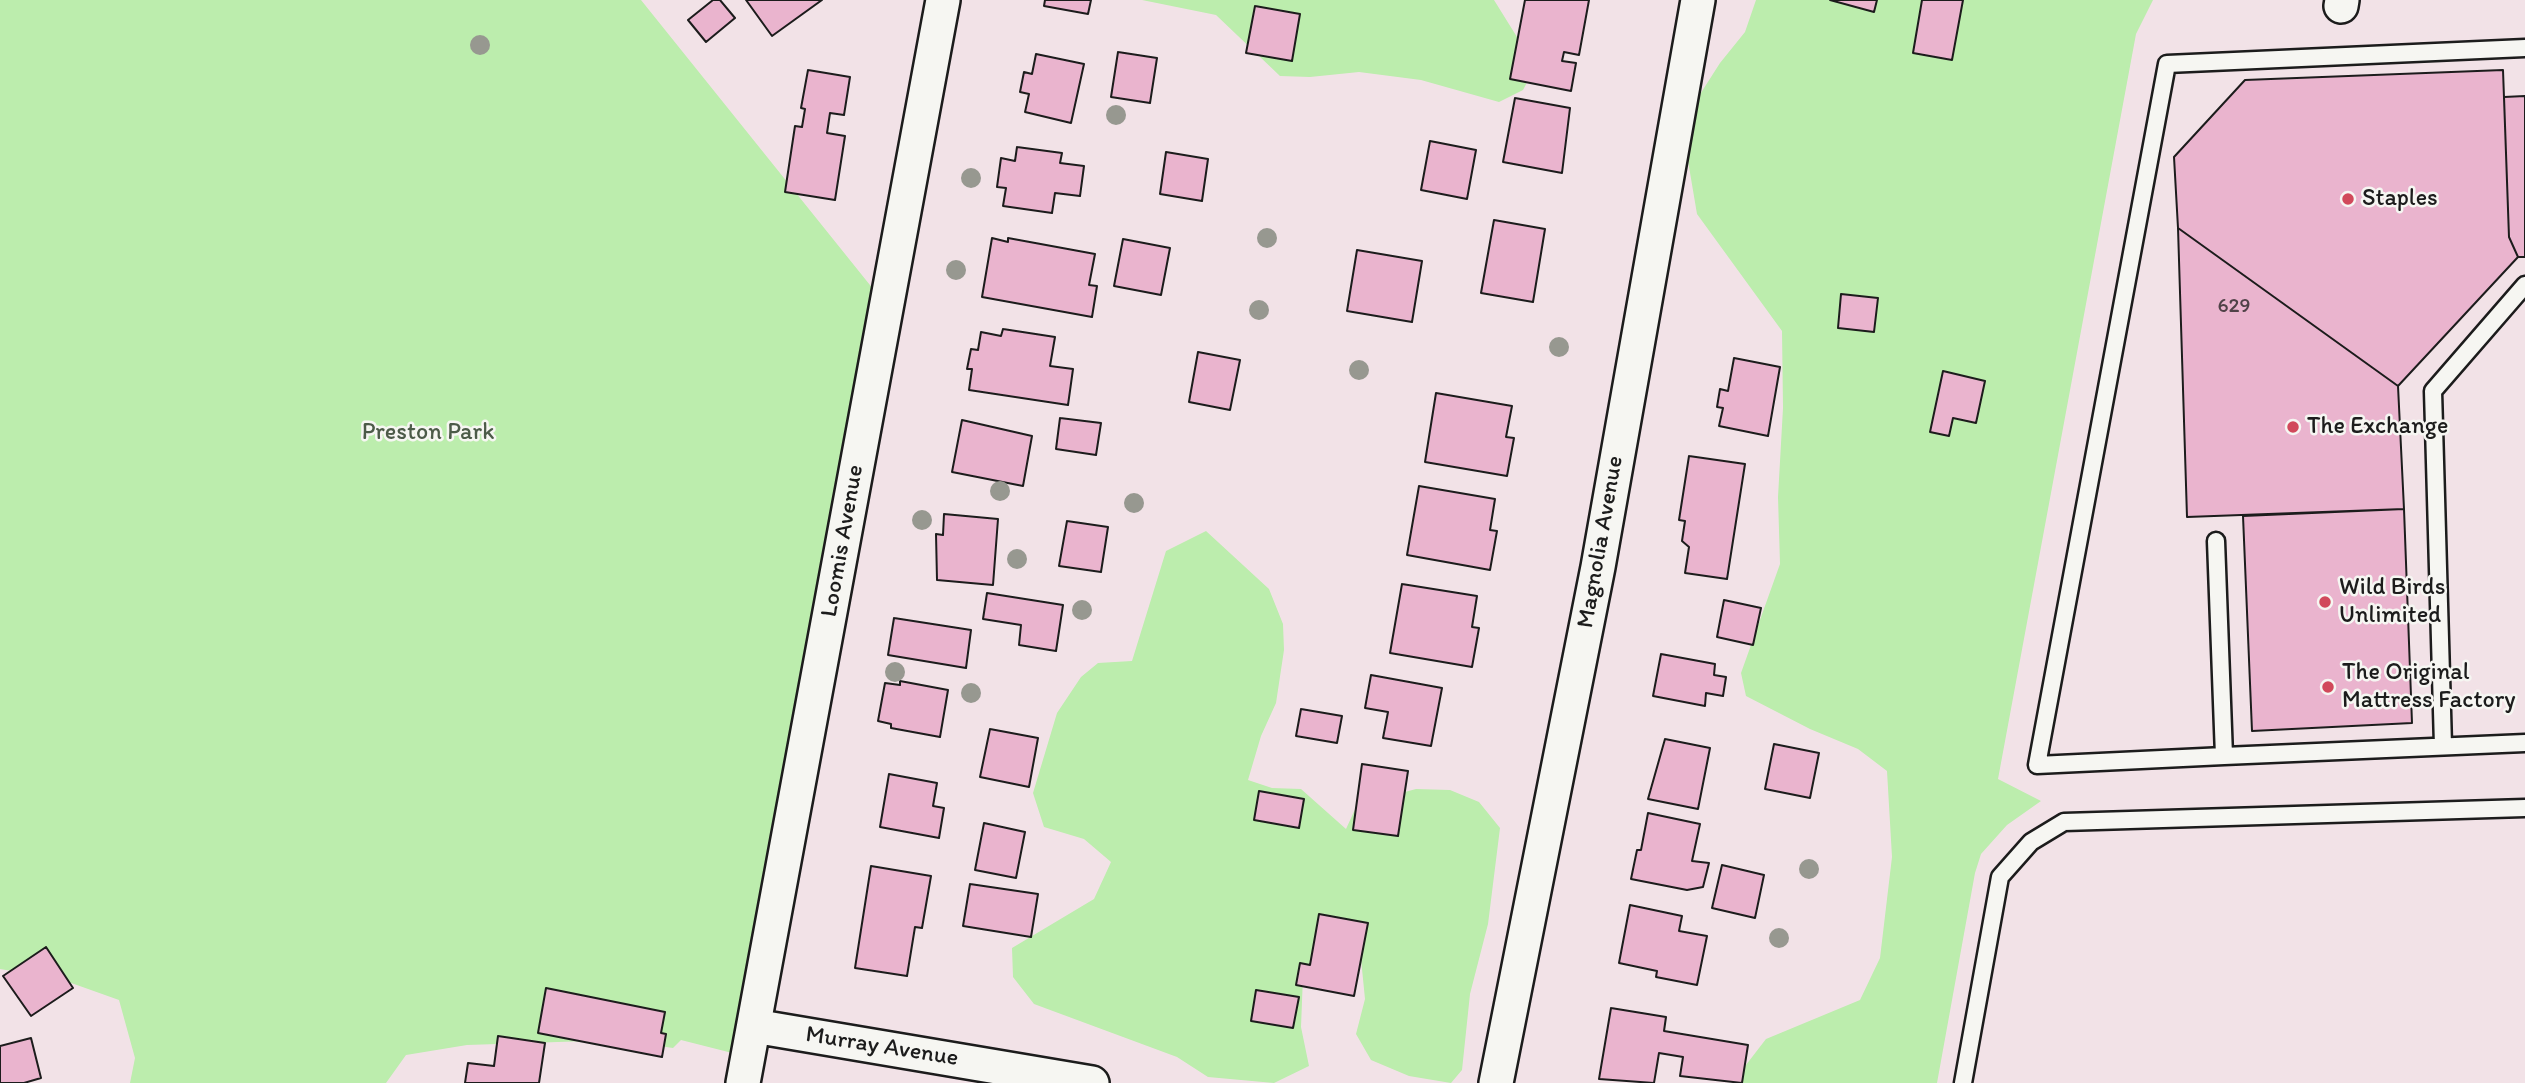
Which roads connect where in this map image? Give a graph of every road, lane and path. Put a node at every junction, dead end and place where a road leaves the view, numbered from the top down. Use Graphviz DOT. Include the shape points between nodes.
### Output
graph roads {
  1 [pos="943,0"];
  2 [pos="1698,0"];
  3 [pos="2525,48"];
  4 [pos="2525,285"];
  5 [pos="2216,541"];
  6 [pos="2525,743"];
  7 [pos="2443,747"];
  8 [pos="2224,757"];
  9 [pos="2525,808"];
  10 [pos="754,1026"];
  11 [pos="743,1083"];
  12 [pos="1092,1083"];
  13 [pos="1496,1083"];
  14 [pos="1963,1083"];
  1 -- 10 [label="street, Loomis Avenue"];
  2 -- 13 [label="street, Magnolia Avenue" via="1598,567"];
  3 -- 8 [label="lane" via="2167,64 2037,765"];
  4 -- 7 [label="lane" via="2433,391"];
  5 -- 8 [label="lane"];
  6 -- 7 [label="lane"];
  7 -- 8 [label="lane"];
  9 -- 14 [label="lane" via="2064,822 2031,842 2000,877"];
  10 -- 11 [label="street, Loomis Avenue"];
  10 -- 12 [label="street, Murray Avenue"];
}
